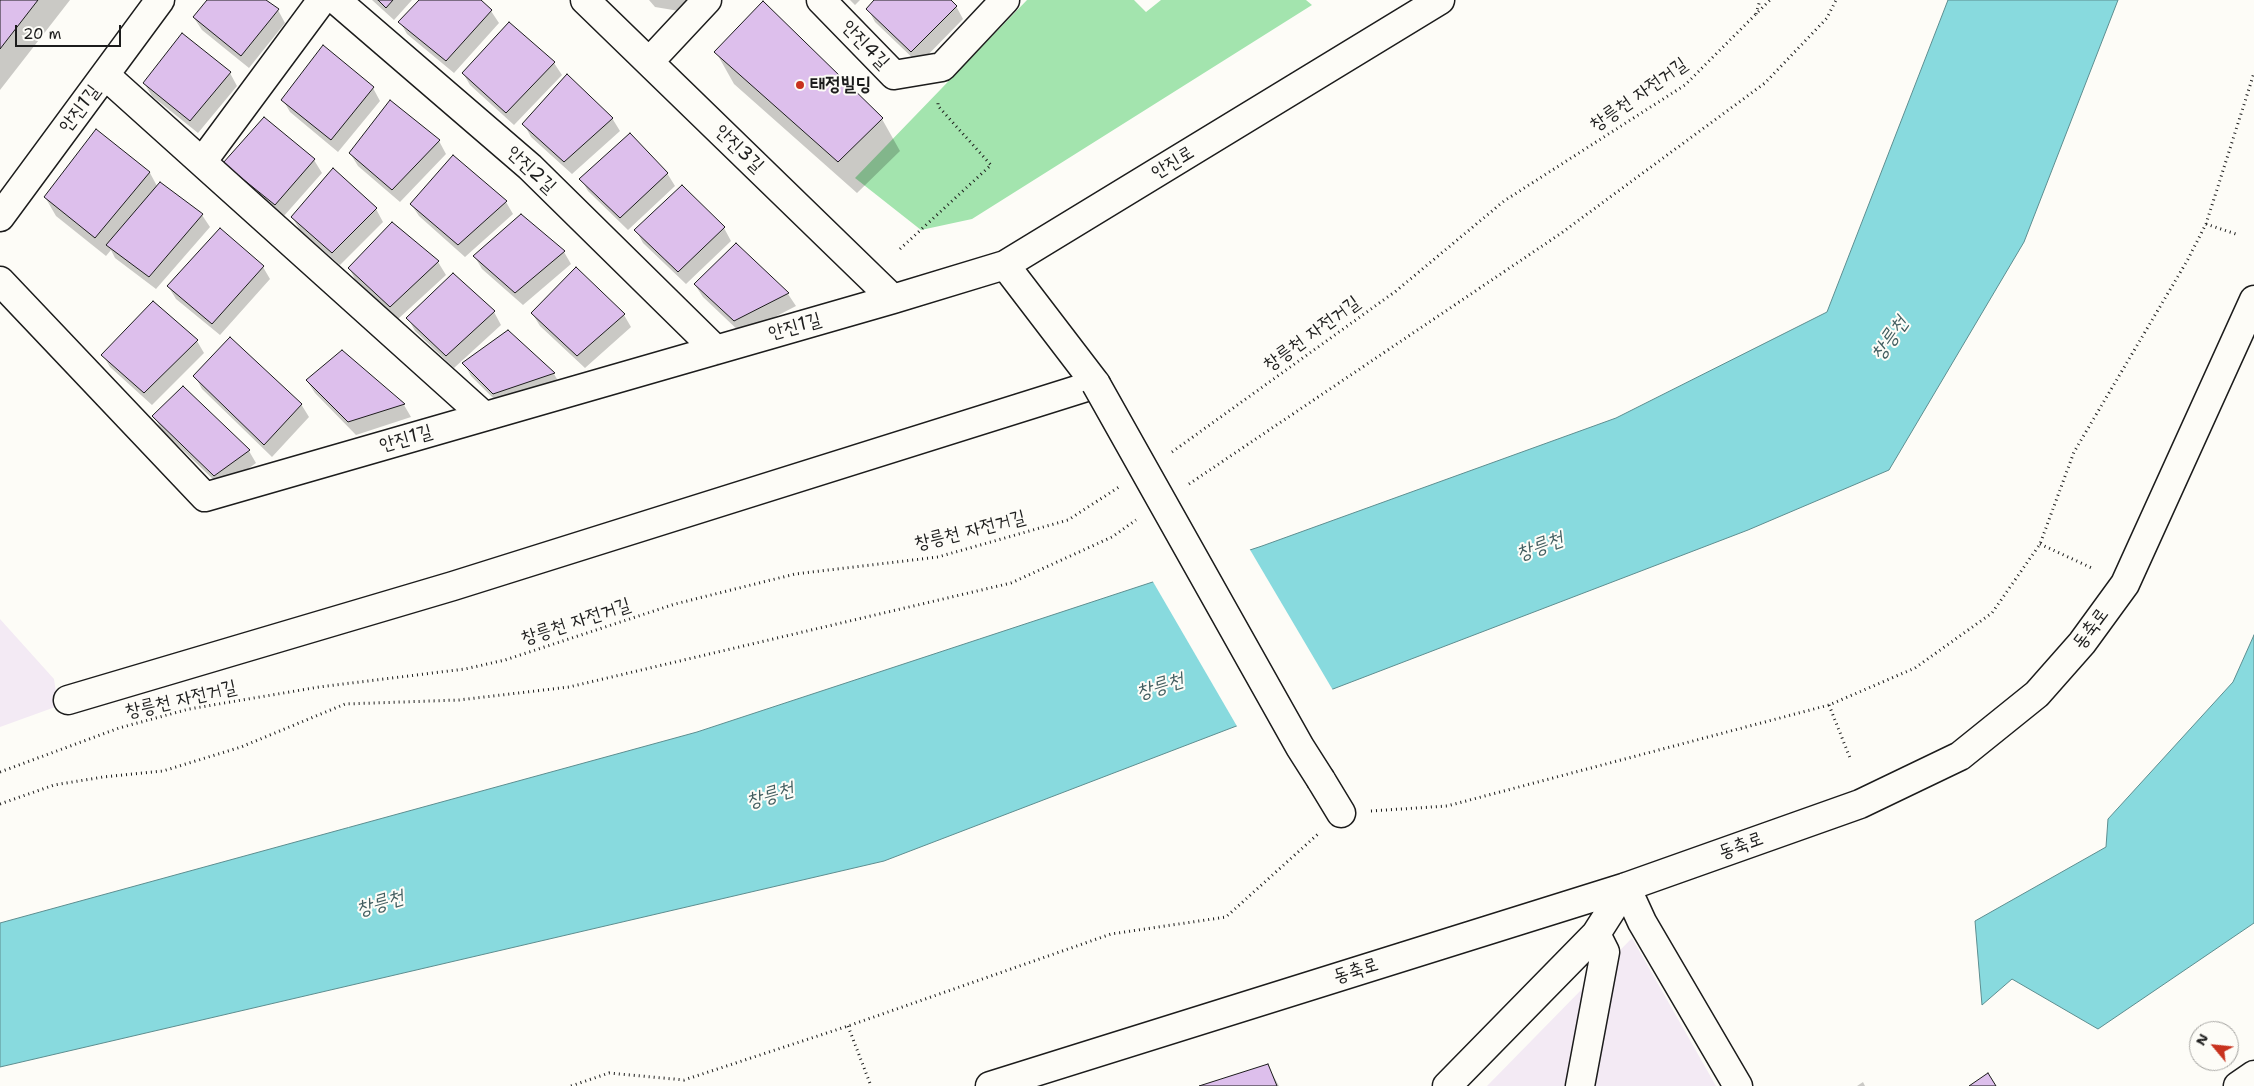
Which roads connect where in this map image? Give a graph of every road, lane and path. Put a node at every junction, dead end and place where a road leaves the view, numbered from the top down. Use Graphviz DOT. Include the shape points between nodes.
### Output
graph roads {
  1 [pos="160,0"];
  2 [pos="322,0"];
  3 [pos="336,0"];
  4 [pos="585,0"];
  5 [pos="706,0"];
  6 [pos="821,0"];
  7 [pos="1005,0"];
  8 [pos="1440,0"];
  9 [pos="1760,0"];
  10 [pos="1770,0"];
  11 [pos="1836,0"];
  12 [pos="1755,17"];
  13 [pos="649,62"];
  14 [pos="942,67"];
  15 [pos="2254,73"];
  16 [pos="105,76"];
  17 [pos="202,162"];
  18 [pos="0,217"];
  19 [pos="2206,224"];
  20 [pos="2239,235"];
  21 [pos="900,249"];
  22 [pos="1004,265"];
  23 [pos="0,281"];
  24 [pos="893,299"];
  25 [pos="2254,300"];
  26 [pos="716,350"];
  27 [pos="1096,384"];
  28 [pos="484,416"];
  29 [pos="1164,458"];
  30 [pos="1124,484"];
  31 [pos="1184,488"];
  32 [pos="1144,515"];
  33 [pos="2040,544"];
  34 [pos="2094,569"];
  35 [pos="68,700"];
  36 [pos="1829,705"];
  37 [pos="1850,758"];
  38 [pos="0,772"];
  39 [pos="0,804"];
  40 [pos="1341,813"];
  41 [pos="1626,887"];
  42 [pos="1596,934"];
  43 [pos="848,1026"];
  44 [pos="2254,1075"];
  45 [pos="571,1086"];
  46 [pos="871,1086"];
  47 [pos="990,1086"];
  48 [pos="1447,1086"];
  49 [pos="1580,1086"];
  50 [pos="1738,1086"];
  51 [pos="2238,1086"];
  1 -- 16 [label="street, 안진1길"];
  2 -- 17 [label="street"];
  3 -- 26 [label="street, 안진2길" via="530,167"];
  4 -- 13 [label="street, 안진3길"];
  5 -- 13 [label="street"];
  6 -- 14 [label="street, 안진4길" via="894,76"];
  7 -- 14 [label="street"];
  8 -- 22 [label="street, 안진로"];
  9 -- 12 [label="path"];
  10 -- 12 [label="path, 창릉천 자전거길"];
  11 -- 31 [label="path" via="1827,18 1766,83 1560,234"];
  12 -- 29 [label="path, 창릉천 자전거길" via="1685,85 1504,201 1396,291"];
  13 -- 24 [label="street, 안진3길"];
  14 -- 21 [label="path" via="938,106 991,165"];
  15 -- 19 [label="path"];
  16 -- 17 [label="street"];
  16 -- 18 [label="street, 안진1길"];
  17 -- 28 [label="street"];
  19 -- 20 [label="path"];
  19 -- 33 [label="path" via="2188,261 2074,452"];
  22 -- 24 [label="street, 안진로"];
  22 -- 27 [label="street"];
  23 -- 28 [label="street, 안진1길" via="205,497"];
  24 -- 26 [label="street, 안진1길"];
  25 -- 41 [label="street, 동축로" via="2125,584 2082,643 2037,694 1960,756 1860,804"];
  26 -- 28 [label="street, 안진1길"];
  27 -- 35 [label="street" via="462,583"];
  27 -- 40 [label="street, bridge" via="1295,739"];
  30 -- 38 [label="path, 창릉천 자전거길" via="1068,520 938,557 795,574 675,604 505,660 465,669 319,687 189,709 118,728"];
  32 -- 39 [label="path" via="1112,537 1011,583 569,687 459,700 346,704 241,747 163,771 54,784"];
  33 -- 34 [label="path"];
  33 -- 36 [label="path" via="1992,613 1915,668"];
  36 -- 37 [label="path"];
  36 -- 40 [label="path" via="1447,806"];
  40 -- 43 [label="path" via="1226,916 1111,934"];
  41 -- 42 [label="street"];
  41 -- 47 [label="street, 동축로"];
  41 -- 50 [label="street" via="1642,922"];
  42 -- 48 [label="street"];
  42 -- 49 [label="street" via="1605,952"];
  43 -- 45 [label="path" via="684,1080 608,1073"];
  43 -- 46 [label="path"];
  44 -- 51 [label="street"];
}
